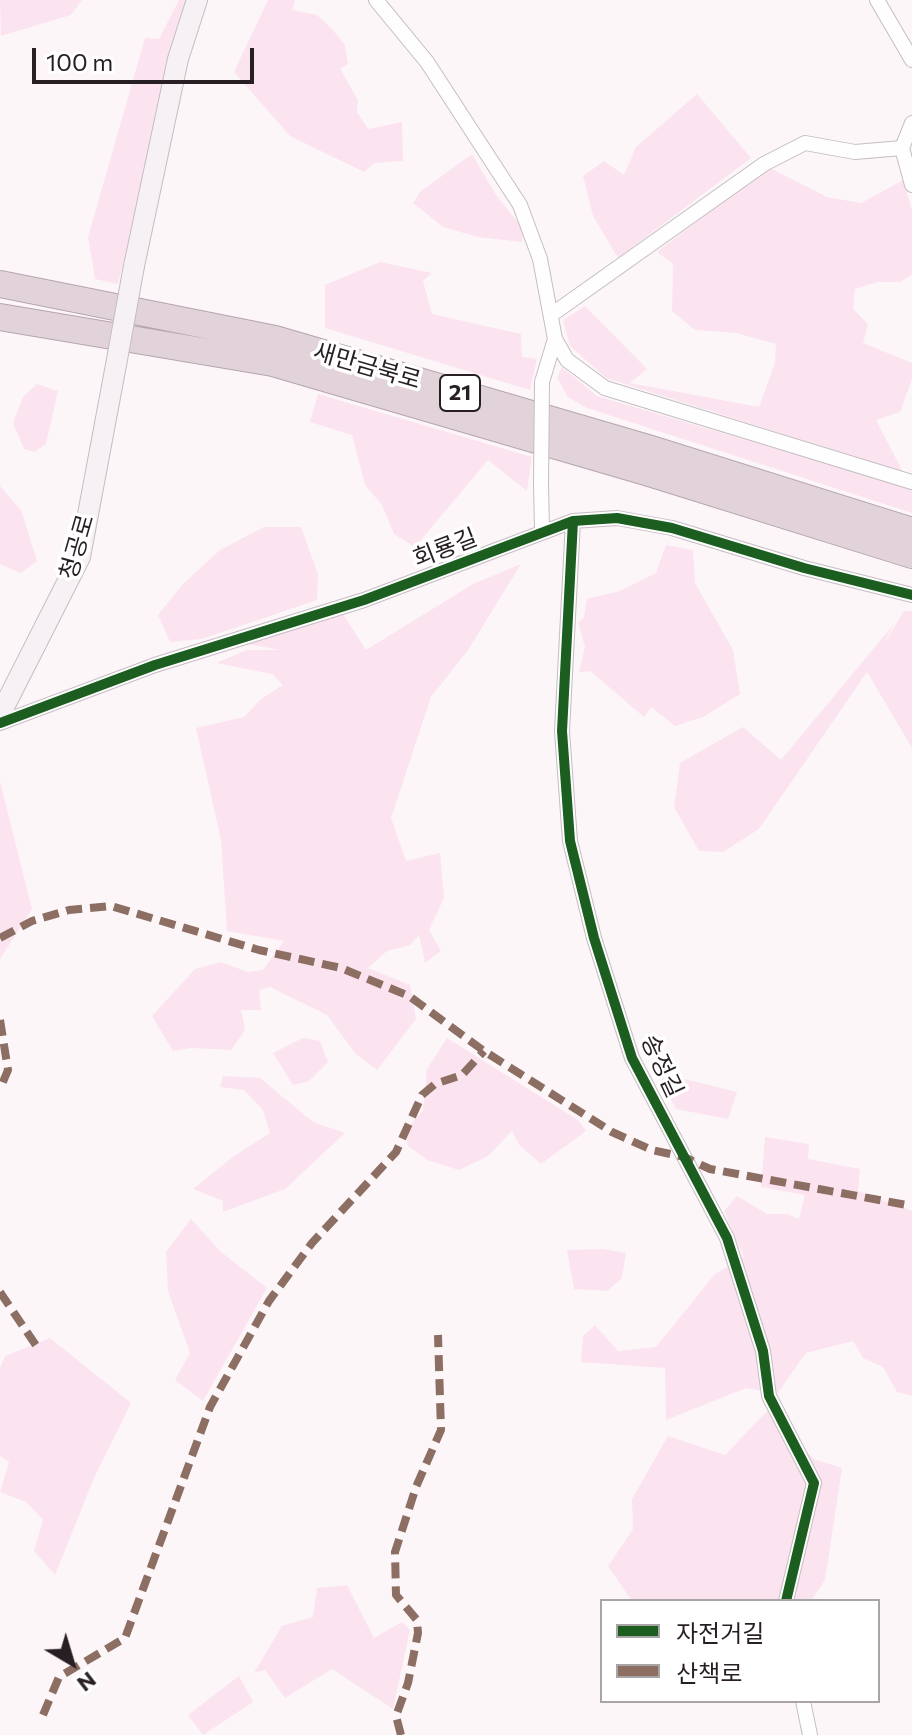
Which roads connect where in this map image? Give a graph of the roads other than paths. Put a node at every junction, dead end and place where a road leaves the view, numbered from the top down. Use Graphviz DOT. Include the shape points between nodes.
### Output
graph roads {
  1 [pos="197,0"];
  2 [pos="376,0"];
  3 [pos="877,0"];
  4 [pos="912,60"];
  5 [pos="912,123"];
  6 [pos="902,148"];
  7 [pos="912,185"];
  8 [pos="0,284"];
  9 [pos="551,315"];
  10 [pos="0,317"];
  11 [pos="555,339"];
  12 [pos="912,482"];
  13 [pos="573,521"];
  14 [pos="542,530"];
  15 [pos="912,531"];
  16 [pos="912,555"];
  17 [pos="912,595"];
  18 [pos="0,715"];
  19 [pos="0,723"];
  20 [pos="786,1599"];
  21 [pos="803,1703"];
  22 [pos="810,1735"];
  1 -- 18 [label="street, 청공로, bridge" via="178,59 134,266 80,557"];
  2 -- 9 [label="street" via="427,62 520,205 540,259"];
  3 -- 4 [label="street"];
  5 -- 6 [label="street"];
  6 -- 7 [label="street"];
  6 -- 9 [label="street" via="855,152 805,143 764,164"];
  8 -- 15 [label="highway, 새만금북로 / 21" via="275,339"];
  9 -- 11 [label="street"];
  10 -- 16 [label="highway, 새만금북로 / 21" via="273,363"];
  11 -- 12 [label="street" via="567,360 605,388"];
  11 -- 14 [label="street, bridge" via="542,382"];
  13 -- 14 [label="street, 회룡길"];
  13 -- 17 [label="street, 회룡길" via="617,518 672,528"];
  13 -- 20 [label="street, 송정길" via="562,731 570,841 632,1058 727,1238 763,1351 769,1396 814,1483"];
  14 -- 19 [label="street, 회룡길" via="364,600 155,665"];
  21 -- 22 [label="street"];
}
